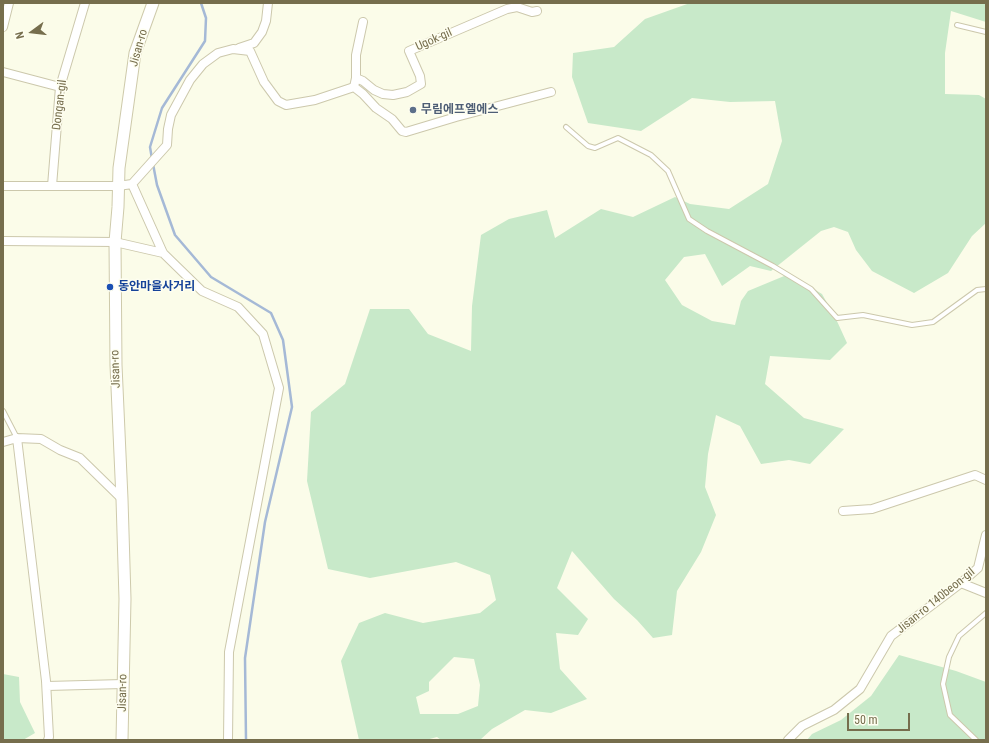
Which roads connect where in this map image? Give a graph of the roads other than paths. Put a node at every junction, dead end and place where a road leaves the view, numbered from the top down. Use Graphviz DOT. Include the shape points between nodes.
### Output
graph roads {
  1 [pos="9,3"];
  2 [pos="84,3"];
  3 [pos="153,3"];
  4 [pos="268,3"];
  5 [pos="537,11"];
  6 [pos="363,22"];
  7 [pos="957,25"];
  8 [pos="3,27"];
  9 [pos="986,32"];
  10 [pos="233,49"];
  11 [pos="3,72"];
  12 [pos="356,78"];
  13 [pos="60,87"];
  14 [pos="354,87"];
  15 [pos="552,92"];
  16 [pos="566,127"];
  17 [pos="134,183"];
  18 [pos="3,186"];
  19 [pos="52,186"];
  20 [pos="118,186"];
  21 [pos="3,241"];
  22 [pos="115,242"];
  23 [pos="163,253"];
  24 [pos="986,289"];
  25 [pos="3,411"];
  26 [pos="17,438"];
  27 [pos="3,442"];
  28 [pos="986,480"];
  29 [pos="122,499"];
  30 [pos="843,511"];
  31 [pos="986,535"];
  32 [pos="961,583"];
  33 [pos="986,593"];
  34 [pos="986,613"];
  35 [pos="123,684"];
  36 [pos="46,686"];
  37 [pos="48,740"];
  38 [pos="122,740"];
  39 [pos="228,740"];
  40 [pos="788,740"];
  41 [pos="976,740"];
  1 -- 8 [label="street"];
  2 -- 13 [label="street, Dongan-gil"];
  3 -- 20 [label="main road, Jisan-ro" via="135,54"];
  4 -- 10 [label="street" via="266,21 254,43"];
  5 -- 12 [label="street, Ugok-gil" via="516,7 409,51 421,84 407,92 383,94"];
  6 -- 12 [label="street" via="356,55"];
  7 -- 9 [label="lane"];
  10 -- 14 [label="street" via="250,51 264,82 278,101 286,105 315,100"];
  10 -- 17 [label="street" via="218,53 203,64 190,80 171,115 167,145"];
  11 -- 13 [label="street"];
  12 -- 14 [label="street"];
  13 -- 19 [label="street, Dongan-gil"];
  14 -- 15 [label="street" via="406,132"];
  16 -- 24 [label="lane" via="588,146 595,148 618,138 651,155 668,171 689,218 706,231 774,266 811,289 837,318 863,315 912,325 933,322 977,290"];
  17 -- 20 [label="street"];
  17 -- 23 [label="street"];
  18 -- 19 [label="street"];
  19 -- 20 [label="street"];
  20 -- 22 [label="main road, Jisan-ro"];
  21 -- 22 [label="street"];
  22 -- 23 [label="street"];
  22 -- 29 [label="main road, Jisan-ro" via="116,365"];
  23 -- 39 [label="street" via="202,291 238,307 264,334 279,388 229,652"];
  25 -- 26 [label="lane"];
  26 -- 27 [label="street"];
  26 -- 29 [label="street" via="41,439 80,458"];
  26 -- 36 [label="street"];
  28 -- 30 [label="street" via="975,475 872,509"];
  29 -- 35 [label="main road, Jisan-ro"];
  31 -- 32 [label="street, Jisan-ro 140beon-gil" via="978,568"];
  32 -- 33 [label="street"];
  32 -- 40 [label="street, Jisan-ro 140beon-gil" via="891,636 860,690 834,710 802,726"];
  34 -- 41 [label="lane" via="959,636 949,657 943,684 950,715"];
  35 -- 36 [label="street"];
  35 -- 38 [label="main road, Jisan-ro"];
  36 -- 37 [label="street"];
}
